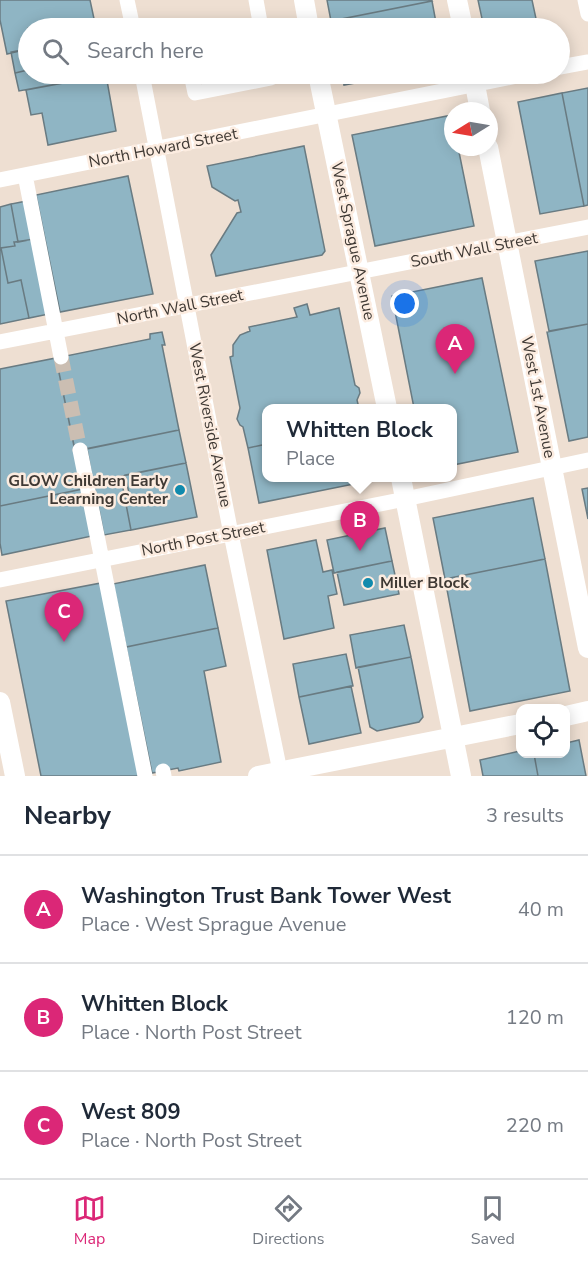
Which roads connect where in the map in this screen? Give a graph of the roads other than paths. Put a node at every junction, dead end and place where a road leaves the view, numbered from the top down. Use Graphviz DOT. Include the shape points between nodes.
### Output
graph roads {
  1 [pos="127,0"];
  2 [pos="255,0"];
  3 [pos="304,0"];
  4 [pos="457,0"];
  5 [pos="585,0"];
  6 [pos="588,14"];
  7 [pos="131,18"];
  8 [pos="259,18"];
  9 [pos="307,18"];
  10 [pos="461,18"];
  11 [pos="588,62"];
  12 [pos="570,65"];
  13 [pos="144,84"];
  14 [pos="193,84"];
  15 [pos="241,84"];
  16 [pos="320,84"];
  17 [pos="454,84"];
  18 [pos="475,84"];
  19 [pos="478,102"];
  20 [pos="327,115"];
  21 [pos="156,149"];
  22 [pos="490,156"];
  23 [pos="25,175"];
  24 [pos="0,180"];
  25 [pos="588,227"];
  26 [pos="507,244"];
  27 [pos="359,272"];
  28 [pos="187,305"];
  29 [pos="57,331"];
  30 [pos="0,342"];
  31 [pos="61,357"];
  32 [pos="386,404"];
  33 [pos="80,450"];
  34 [pos="588,460"];
  35 [pos="552,467"];
  36 [pos="402,482"];
  37 [pos="405,499"];
  38 [pos="231,534"];
  39 [pos="103,559"];
  40 [pos="0,579"];
  41 [pos="584,604"];
  42 [pos="588,648"];
  43 [pos="0,702"];
  44 [pos="588,711"];
  45 [pos="570,715"];
  46 [pos="516,725"];
  47 [pos="454,737"];
  48 [pos="280,774"];
  49 [pos="15,776"];
  50 [pos="146,776"];
  51 [pos="258,776"];
  52 [pos="461,776"];
  1 -- 7 [label="street"];
  2 -- 8 [label="street"];
  3 -- 9 [label="main road"];
  4 -- 10 [label="main road"];
  5 -- 6 [label="street"];
  11 -- 12 [label="street"];
  13 -- 21 [label="street, West Riverside Avenue"];
  14 -- 15 [label="street" via="195,93"];
  16 -- 20 [label="main road, West Sprague Avenue"];
  17 -- 20 [label="street, North Howard Street"];
  18 -- 19 [label="main road"];
  20 -- 21 [label="street, North Howard Street"];
  20 -- 27 [label="main road, West Sprague Avenue"];
  21 -- 23 [label="street, North Howard Street"];
  21 -- 28 [label="street, West Riverside Avenue"];
  22 -- 26 [label="main road, West 1st Avenue"];
  23 -- 24 [label="street, North Howard Street"];
  23 -- 29 [label="street"];
  25 -- 26 [label="street, South Wall Street"];
  26 -- 27 [label="street, South Wall Street"];
  26 -- 35 [label="main road, West 1st Avenue"];
  27 -- 28 [label="street, North Wall Street"];
  27 -- 32 [label="main road, West Sprague Avenue"];
  28 -- 29 [label="street, North Wall Street"];
  28 -- 38 [label="street, West Riverside Avenue"];
  29 -- 30 [label="street, North Wall Street"];
  29 -- 31 [label="street"];
  33 -- 39 [label="street"];
  34 -- 35 [label="street, North Post Street"];
  35 -- 37 [label="street, North Post Street"];
  35 -- 41 [label="main road, West 1st Avenue"];
  36 -- 37 [label="main road"];
  37 -- 38 [label="street, North Post Street"];
  37 -- 47 [label="main road"];
  38 -- 39 [label="street, North Post Street"];
  38 -- 48 [label="street, West Riverside Avenue"];
  39 -- 40 [label="street, North Post Street"];
  39 -- 50 [label="street"];
  41 -- 42 [label="main road, West 1st Avenue"];
  43 -- 49 [label="main road"];
  44 -- 45 [label="main road"];
  46 -- 47 [label="main road"];
  47 -- 48 [label="main road"];
  47 -- 52 [label="main road"];
  48 -- 51 [label="main road"];
}
